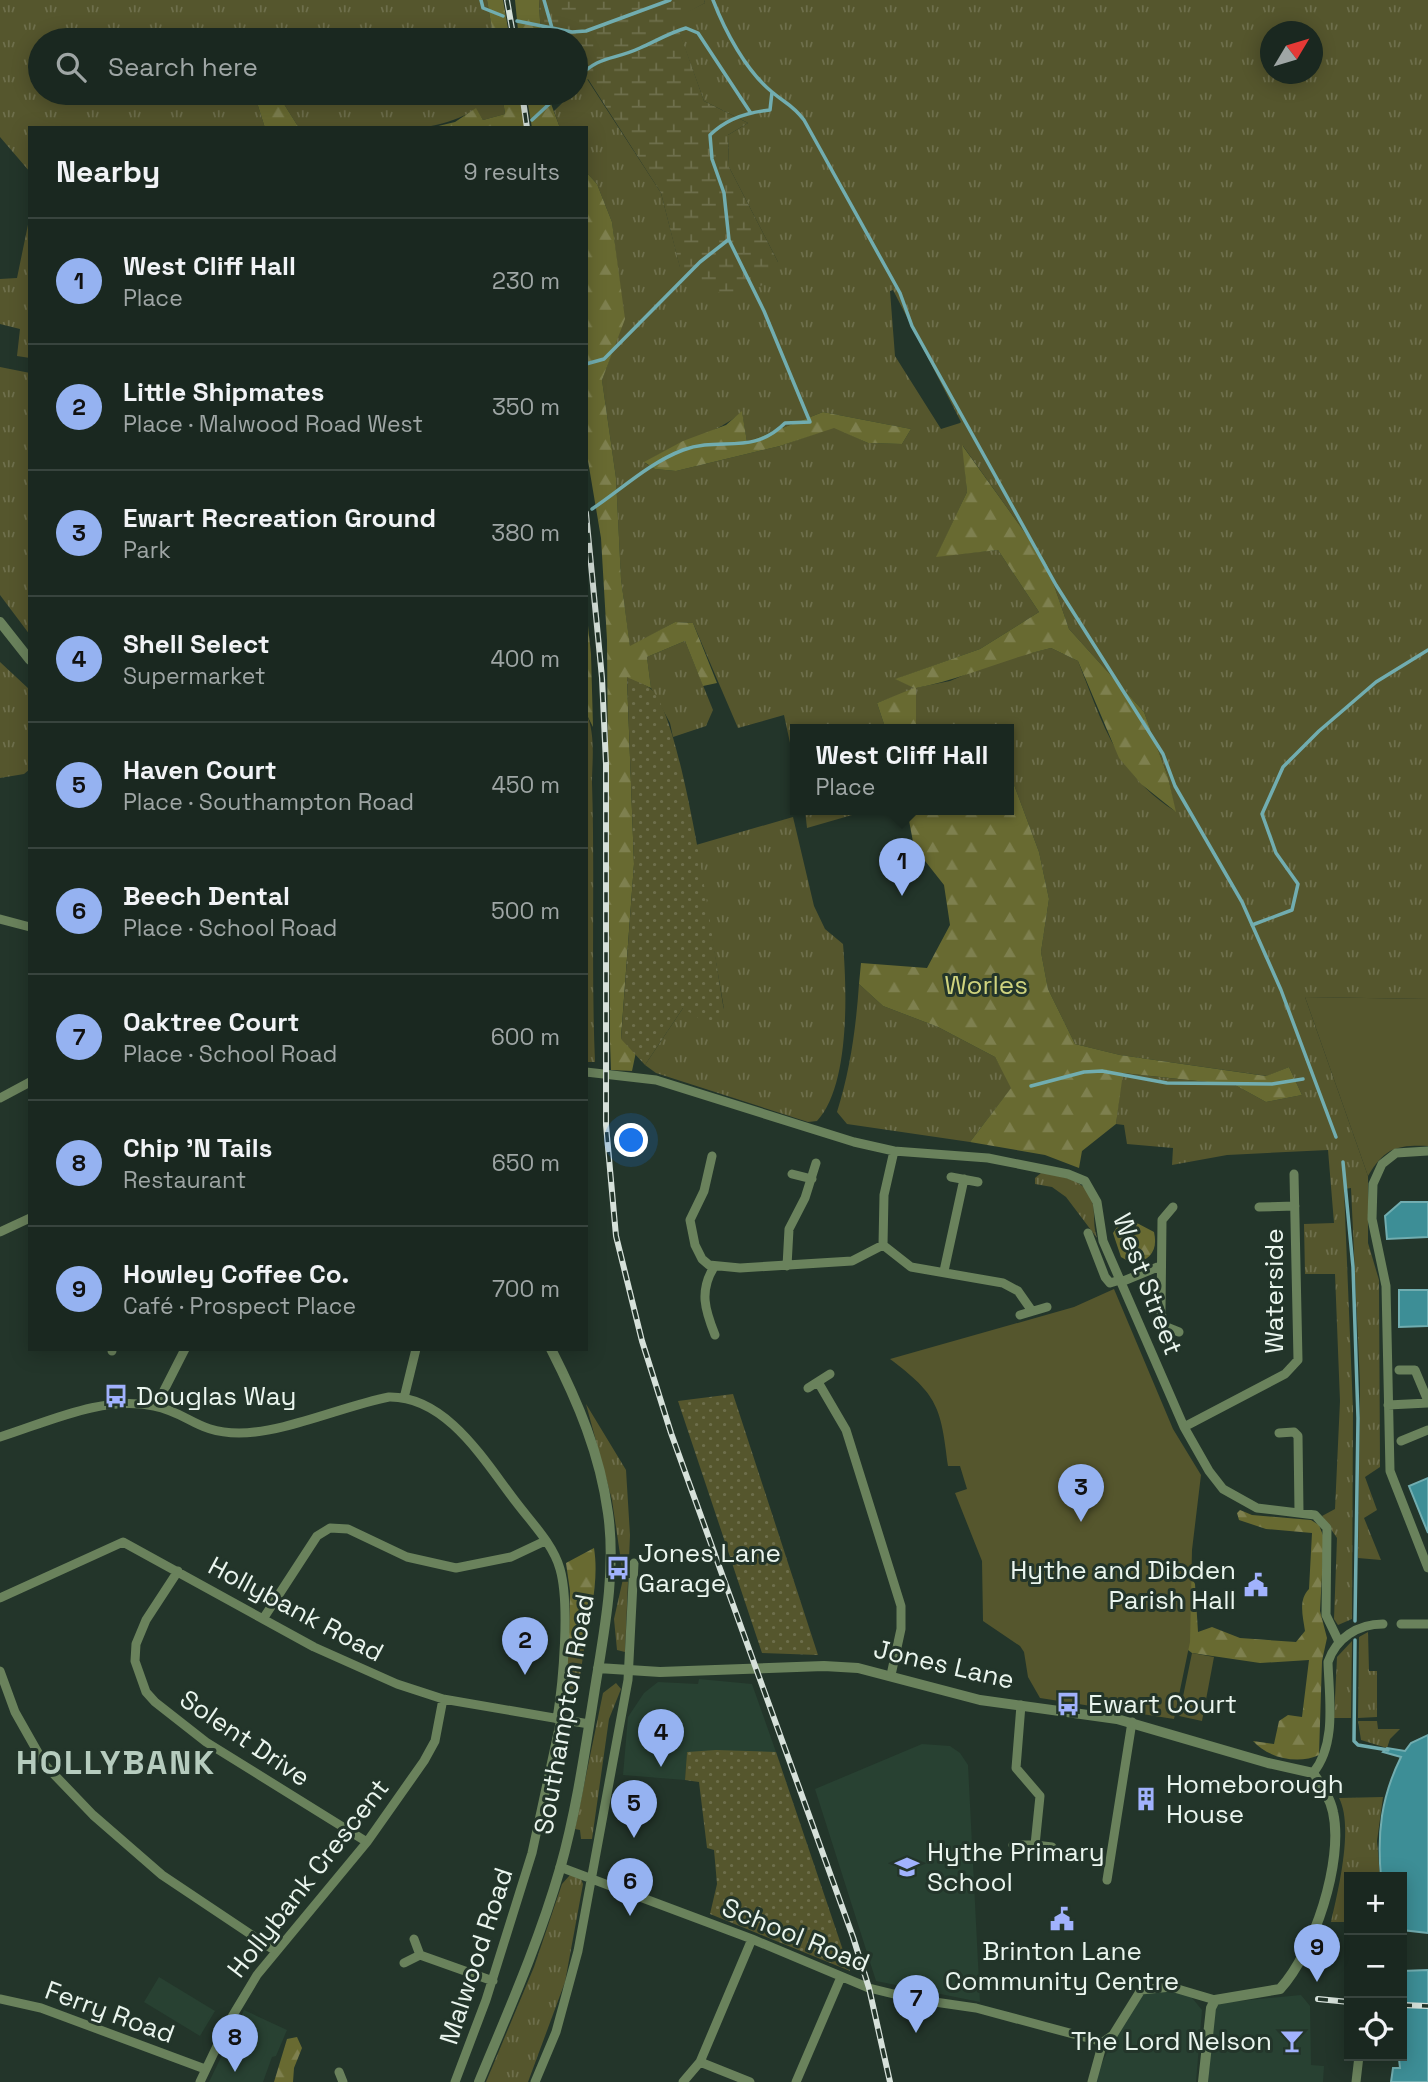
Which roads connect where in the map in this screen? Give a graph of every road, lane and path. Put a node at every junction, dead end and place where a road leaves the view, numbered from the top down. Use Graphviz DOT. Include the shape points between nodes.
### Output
graph roads {
  1 [pos="0,622"];
  2 [pos="28,657"];
  3 [pos="0,919"];
  4 [pos="28,926"];
  5 [pos="588,1072"];
  6 [pos="28,1083"];
  7 [pos="0,1098"];
  8 [pos="894,1151"];
  9 [pos="1428,1151"];
  10 [pos="712,1156"];
  11 [pos="816,1163"];
  12 [pos="792,1174"];
  13 [pos="1294,1174"];
  14 [pos="951,1177"];
  15 [pos="812,1179"];
  16 [pos="964,1179"];
  17 [pos="978,1182"];
  18 [pos="1295,1206"];
  19 [pos="1173,1207"];
  20 [pos="1259,1207"];
  21 [pos="28,1219"];
  22 [pos="0,1233"];
  23 [pos="1088,1233"];
  24 [pos="883,1245"];
  25 [pos="787,1266"];
  26 [pos="1160,1266"];
  27 [pos="714,1267"];
  28 [pos="944,1271"];
  29 [pos="1120,1281"];
  30 [pos="1046,1307"];
  31 [pos="1032,1311"];
  32 [pos="1020,1315"];
  33 [pos="1179,1332"];
  34 [pos="715,1335"];
  35 [pos="184,1351"];
  36 [pos="416,1351"];
  37 [pos="552,1351"];
  38 [pos="1399,1370"];
  39 [pos="830,1374"];
  40 [pos="818,1382"];
  41 [pos="807,1388"];
  42 [pos="404,1398"];
  43 [pos="1428,1402"];
  44 [pos="1388,1405"];
  45 [pos="156,1406"];
  46 [pos="1185,1426"];
  47 [pos="1428,1430"];
  48 [pos="1279,1433"];
  49 [pos="0,1437"];
  50 [pos="1401,1441"];
  51 [pos="1299,1513"];
  52 [pos="545,1541"];
  53 [pos="634,1563"];
  54 [pos="1428,1568"];
  55 [pos="178,1571"];
  56 [pos="0,1598"];
  57 [pos="263,1619"];
  58 [pos="1383,1624"];
  59 [pos="1401,1624"];
  60 [pos="1428,1624"];
  61 [pos="1339,1642"];
  62 [pos="598,1668"];
  63 [pos="0,1671"];
  64 [pos="629,1672"];
  65 [pos="891,1675"];
  66 [pos="443,1699"];
  67 [pos="1021,1705"];
  68 [pos="559,1719"];
  69 [pos="1132,1722"];
  70 [pos="589,1724"];
  71 [pos="1313,1773"];
  72 [pos="367,1842"];
  73 [pos="1013,1845"];
  74 [pos="1035,1845"];
  75 [pos="1052,1847"];
  76 [pos="561,1867"];
  77 [pos="592,1877"];
  78 [pos="1107,1880"];
  79 [pos="414,1939"];
  80 [pos="752,1939"];
  81 [pos="275,1950"];
  82 [pos="420,1955"];
  83 [pos="404,1963"];
  84 [pos="841,1977"];
  85 [pos="493,1981"];
  86 [pos="0,1999"];
  87 [pos="1215,2000"];
  88 [pos="1103,2042"];
  89 [pos="1358,2061"];
  90 [pos="700,2062"];
  91 [pos="205,2069"];
  92 [pos="339,2072"];
  93 [pos="200,2082"];
  94 [pos="343,2082"];
  95 [pos="455,2082"];
  96 [pos="479,2082"];
  97 [pos="535,2082"];
  98 [pos="683,2082"];
  99 [pos="750,2082"];
  100 [pos="796,2082"];
  101 [pos="1092,2082"];
  102 [pos="1203,2082"];
  103 [pos="1356,2082"];
  1 -- 2 [label="street"];
  3 -- 4 [label="street"];
  5 -- 8 [label="street, West Street" via="656,1080"];
  6 -- 7 [label="street"];
  8 -- 24 [label="street" via="884,1195"];
  8 -- 29 [label="street, West Street" via="1000,1160 1085,1181 1097,1202 1103,1241"];
  9 -- 44 [label="street" via="1389,1158 1373,1184 1374,1240 1387,1286"];
  10 -- 27 [label="street" via="690,1229 702,1259"];
  11 -- 15 [label="street"];
  12 -- 15 [label="street"];
  13 -- 18 [label="street, Waterside"];
  14 -- 16 [label="street"];
  15 -- 25 [label="street" via="789,1229"];
  16 -- 17 [label="street"];
  16 -- 28 [label="street"];
  18 -- 20 [label="street"];
  18 -- 46 [label="street, Waterside" via="1298,1360 1285,1374"];
  19 -- 26 [label="street" via="1162,1220"];
  21 -- 22 [label="street"];
  23 -- 29 [label="street" via="1105,1277 1110,1283"];
  24 -- 25 [label="street" via="852,1261"];
  24 -- 28 [label="street" via="911,1267"];
  25 -- 27 [label="street"];
  26 -- 29 [label="street"];
  26 -- 33 [label="street" via="1162,1320 1164,1326"];
  27 -- 34 [label="street" via="704,1296"];
  28 -- 31 [label="street" via="1003,1283 1018,1291"];
  29 -- 46 [label="street, West Street"];
  30 -- 31 [label="street"];
  31 -- 32 [label="street"];
  35 -- 45 [label="street"];
  36 -- 42 [label="street"];
  37 -- 62 [label="street, Southampton Road" via="585,1421 608,1513 611,1569"];
  38 -- 43 [label="street" via="1415,1370"];
  39 -- 40 [label="street"];
  40 -- 41 [label="street"];
  40 -- 65 [label="street" via="850,1439 900,1599 902,1619"];
  42 -- 45 [label="street" via="377,1399 248,1433 204,1429"];
  42 -- 52 [label="street, Malwood Road" via="429,1408 460,1433"];
  43 -- 44 [label="street"];
  44 -- 54 [label="street" via="1390,1471"];
  45 -- 49 [label="street" via="108,1404"];
  46 -- 51 [label="street, West Street" via="1223,1489 1257,1508"];
  47 -- 50 [label="street"];
  48 -- 51 [label="street" via="1298,1436"];
  51 -- 61 [label="street, West Street" via="1320,1517 1327,1528 1326,1615"];
  52 -- 57 [label="street" via="511,1558 456,1568 407,1558 348,1529 330,1528 317,1536"];
  52 -- 68 [label="street, Malwood Road" via="561,1571 565,1604"];
  53 -- 64 [label="street, Southampton Road"];
  55 -- 56 [label="street, Hollybank Road" via="130,1543 117,1542"];
  55 -- 57 [label="street, Hollybank Road"];
  55 -- 72 [label="street, Solent Drive" via="136,1644 135,1661 146,1692 206,1742"];
  57 -- 66 [label="street, Hollybank Road" via="366,1672"];
  58 -- 61 [label="street" via="1359,1628"];
  59 -- 60 [label="street"];
  61 -- 71 [label="street" via="1328,1662 1328,1744"];
  62 -- 64 [label="street, Jones Lane"];
  62 -- 70 [label="street, Southampton Road"];
  63 -- 81 [label="street" via="15,1712 45,1765 93,1815 162,1875"];
  64 -- 65 [label="street, Jones Lane" via="775,1667 855,1668"];
  64 -- 77 [label="street, Southampton Road"];
  65 -- 67 [label="street, Jones Lane" via="980,1700"];
  66 -- 68 [label="street, Hollybank Road"];
  66 -- 72 [label="street, Hollybank Crescent" via="430,1752"];
  67 -- 69 [label="street, Jones Lane"];
  67 -- 74 [label="street" via="1016,1768 1040,1796"];
  68 -- 70 [label="street, Hollybank Road"];
  68 -- 85 [label="street, Malwood Road" via="535,1840"];
  69 -- 71 [label="street, Jones Lane"];
  69 -- 78 [label="street"];
  70 -- 76 [label="street, Southampton Road"];
  71 -- 87 [label="street" via="1325,1790 1335,1824 1321,1918 1297,1968 1280,1989"];
  72 -- 81 [label="street, Hollybank Crescent"];
  73 -- 74 [label="street"];
  74 -- 75 [label="street"];
  76 -- 77 [label="street, School Road"];
  76 -- 96 [label="street, Southampton Road"];
  77 -- 80 [label="street, School Road"];
  77 -- 97 [label="street, Southampton Road" via="570,1986"];
  79 -- 82 [label="street"];
  80 -- 84 [label="street, School Road"];
  80 -- 90 [label="street"];
  81 -- 91 [label="street, Hollybank Crescent" via="243,1997"];
  82 -- 83 [label="street"];
  82 -- 85 [label="street"];
  84 -- 88 [label="street, School Road" via="887,1993 978,2008"];
  84 -- 100 [label="street"];
  85 -- 95 [label="street, Malwood Road"];
  86 -- 91 [label="street, Ferry Road" via="41,2008"];
  87 -- 88 [label="street" via="1191,1991 1148,1987 1141,1990"];
  87 -- 102 [label="street" via="1210,2008"];
  88 -- 101 [label="street"];
  89 -- 103 [label="street"];
  90 -- 98 [label="street"];
  90 -- 99 [label="street"];
  91 -- 93 [label="street, Hollybank Crescent"];
  92 -- 94 [label="street"];
}
